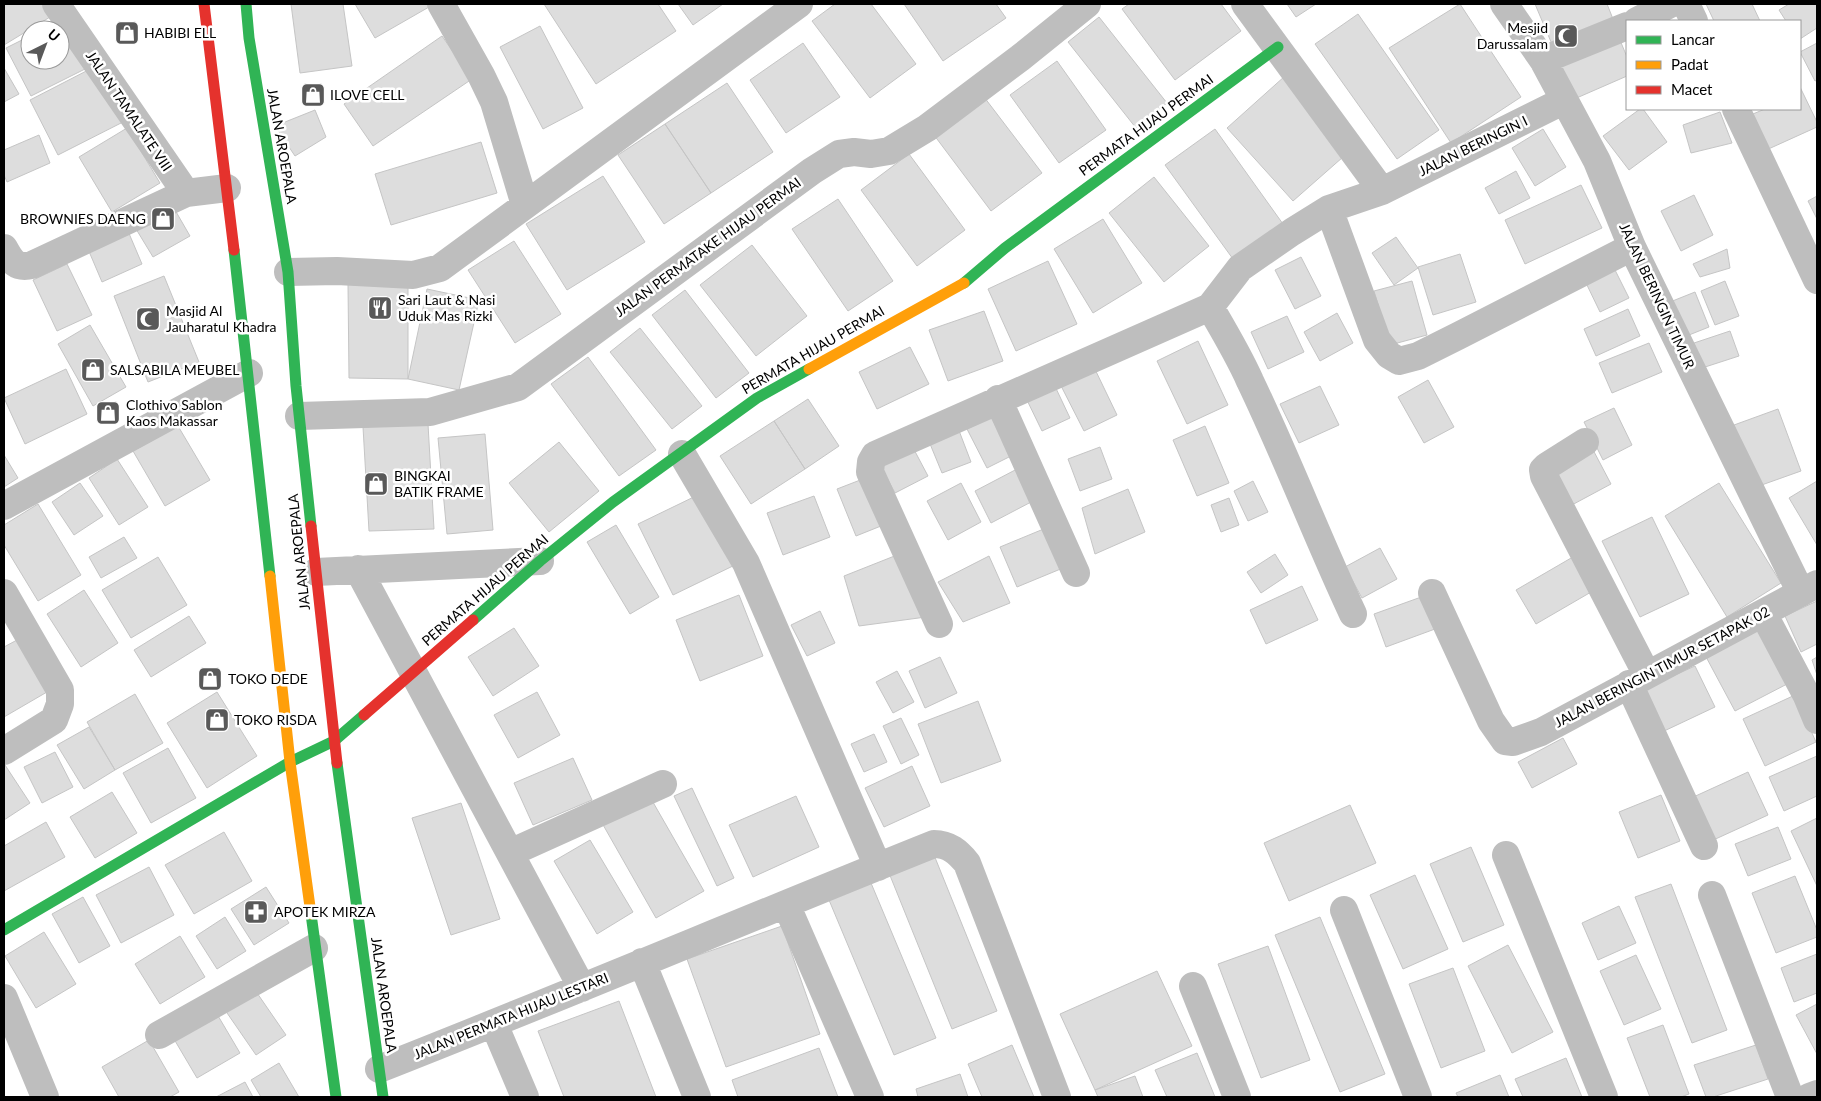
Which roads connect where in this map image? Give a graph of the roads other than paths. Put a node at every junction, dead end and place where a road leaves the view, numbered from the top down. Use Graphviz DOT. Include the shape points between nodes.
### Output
graph roads {
  1 [pos="56,4"];
  2 [pos="204,4"];
  3 [pos="246,4"];
  4 [pos="441,4"];
  5 [pos="799,4"];
  6 [pos="1087,4"];
  7 [pos="1245,4"];
  8 [pos="1504,4"];
  9 [pos="1670,4"];
  10 [pos="1686,4"];
  11 [pos="1639,20"];
  12 [pos="1694,20"];
  13 [pos="1626,26"];
  14 [pos="1278,47"];
  15 [pos="1542,60"];
  16 [pos="1563,101"];
  17 [pos="1736,110"];
  18 [pos="227,188"];
  19 [pos="1382,191"];
  20 [pos="186,193"];
  21 [pos="525,205"];
  22 [pos="1329,210"];
  23 [pos="1632,247"];
  24 [pos="6,258"];
  25 [pos="288,272"];
  26 [pos="1817,280"];
  27 [pos="1210,307"];
  28 [pos="249,373"];
  29 [pos="998,399"];
  30 [pos="299,416"];
  31 [pos="1585,442"];
  32 [pos="682,454"];
  33 [pos="4,506"];
  34 [pos="540,561"];
  35 [pos="358,569"];
  36 [pos="316,572"];
  37 [pos="1076,573"];
  38 [pos="1809,589"];
  39 [pos="4,593"];
  40 [pos="1432,593"];
  41 [pos="1762,613"];
  42 [pos="1353,614"];
  43 [pos="939,624"];
  44 [pos="412,672"];
  45 [pos="1638,679"];
  46 [pos="1817,720"];
  47 [pos="334,741"];
  48 [pos="4,751"];
  49 [pos="290,762"];
  50 [pos="663,784"];
  51 [pos="1704,846"];
  52 [pos="510,853"];
  53 [pos="1506,855"];
  54 [pos="878,866"];
  55 [pos="1712,895"];
  56 [pos="786,904"];
  57 [pos="1344,910"];
  58 [pos="4,930"];
  59 [pos="314,948"];
  60 [pos="642,962"];
  61 [pos="1193,986"];
  62 [pos="582,988"];
  63 [pos="4,998"];
  64 [pos="494,1024"];
  65 [pos="159,1035"];
  66 [pos="379,1069"];
  67 [pos="1817,1094"];
  68 [pos="44,1097"];
  69 [pos="336,1097"];
  70 [pos="383,1097"];
  71 [pos="525,1097"];
  72 [pos="697,1097"];
  73 [pos="870,1097"];
  74 [pos="1057,1097"];
  75 [pos="1237,1097"];
  76 [pos="1418,1097"];
  77 [pos="1604,1097"];
  78 [pos="1790,1097"];
  79 [pos="1809,1097"];
  1 -- 20 [label="street, JALAN TAMALATE VIII"];
  2 -- 18 [label="main road"];
  3 -- 25 [label="main road, JALAN AROEPALA" via="248,38"];
  4 -- 21 [label="street" via="494,102"];
  5 -- 21 [label="street"];
  6 -- 30 [label="street, JALAN PERMATAKE HIJAU PERMAI" via="934,122 889,151 839,154 812,170 518,387 430,412"];
  7 -- 14 [label="street"];
  8 -- 15 [label="street, JALAN BERINGIN TIMUR"];
  9 -- 11 [label="street"];
  10 -- 12 [label="street"];
  13 -- 15 [label="street"];
  14 -- 19 [label="street"];
  14 -- 32 [label="main road, PERMATA HIJAU PERMAI" via="1005,248 961,285 758,398"];
  15 -- 16 [label="street, JALAN BERINGIN TIMUR"];
  16 -- 19 [label="street, JALAN BERINGIN I"];
  16 -- 23 [label="street, JALAN BERINGIN TIMUR" via="1596,161"];
  17 -- 26 [label="street"];
  18 -- 20 [label="street"];
  18 -- 28 [label="main road"];
  19 -- 22 [label="street, JALAN BERINGIN I"];
  20 -- 24 [label="street" via="32,265 20,266"];
  21 -- 25 [label="street" via="440,268 413,275"];
  22 -- 23 [label="street" via="1378,340 1389,356 1399,361 1418,356"];
  22 -- 27 [label="street, JALAN BERINGIN I" via="1240,268"];
  23 -- 38 [label="street, JALAN BERINGIN TIMUR"];
  25 -- 30 [label="main road, JALAN AROEPALA"];
  27 -- 29 [label="street"];
  27 -- 42 [label="street" via="1250,379"];
  28 -- 33 [label="street"];
  28 -- 49 [label="main road"];
  29 -- 37 [label="street"];
  29 -- 43 [label="street" via="875,454 871,462 870,472"];
  30 -- 36 [label="main road, JALAN AROEPALA"];
  31 -- 45 [label="street" via="1547,466 1543,470 1544,476"];
  32 -- 34 [label="main road, PERMATA HIJAU PERMAI" via="613,502"];
  32 -- 54 [label="street" via="746,563"];
  34 -- 35 [label="street"];
  34 -- 44 [label="main road, PERMATA HIJAU PERMAI"];
  35 -- 36 [label="street"];
  35 -- 44 [label="street"];
  36 -- 47 [label="main road, JALAN AROEPALA"];
  38 -- 41 [label="street, JALAN BERINGIN TIMUR SETAPAK 02"];
  39 -- 48 [label="street" via="61,697 54,720"];
  40 -- 45 [label="street, JALAN BERINGIN TIMUR SETAPAK 02" via="1491,720 1505,741 1528,738"];
  41 -- 45 [label="street, JALAN BERINGIN TIMUR SETAPAK 02"];
  41 -- 46 [label="street"];
  44 -- 47 [label="main road, PERMATA HIJAU PERMAI"];
  44 -- 52 [label="street"];
  45 -- 51 [label="street"];
  47 -- 49 [label="main road, PERMATA HIJAU PERMAI"];
  47 -- 66 [label="main road, JALAN AROEPALA"];
  49 -- 58 [label="main road, PERMATA HIJAU PERMAI"];
  49 -- 59 [label="main road"];
  50 -- 52 [label="street"];
  52 -- 62 [label="street"];
  53 -- 77 [label="street"];
  54 -- 56 [label="street, JALAN PERMATA HIJAU LESTARI"];
  54 -- 74 [label="street, JALAN PERMATA HIJAU LESTARI" via="934,844 951,848 967,863"];
  55 -- 78 [label="street"];
  56 -- 60 [label="street, JALAN PERMATA HIJAU LESTARI"];
  56 -- 73 [label="street"];
  57 -- 76 [label="street"];
  59 -- 65 [label="street"];
  59 -- 69 [label="main road"];
  60 -- 62 [label="street, JALAN PERMATA HIJAU LESTARI"];
  60 -- 72 [label="street"];
  61 -- 75 [label="street"];
  62 -- 64 [label="street, JALAN PERMATA HIJAU LESTARI"];
  63 -- 68 [label="street"];
  64 -- 66 [label="street, JALAN PERMATA HIJAU LESTARI"];
  64 -- 71 [label="street"];
  66 -- 70 [label="main road, JALAN AROEPALA"];
  67 -- 79 [label="street"];
}
